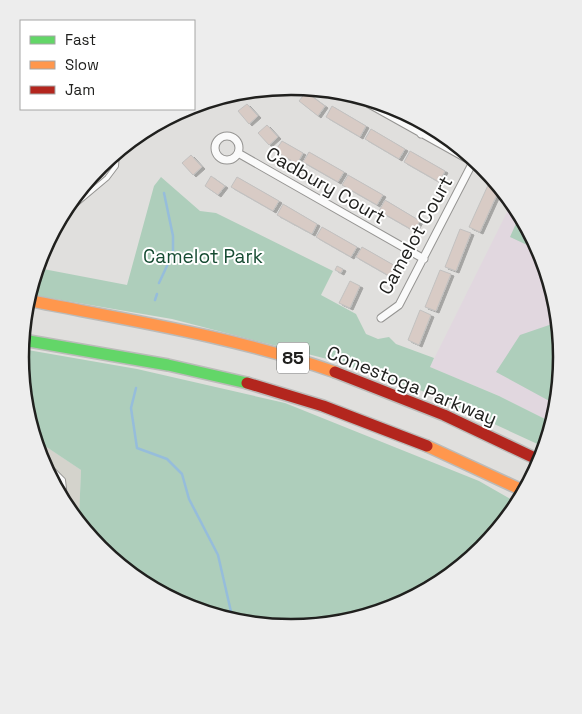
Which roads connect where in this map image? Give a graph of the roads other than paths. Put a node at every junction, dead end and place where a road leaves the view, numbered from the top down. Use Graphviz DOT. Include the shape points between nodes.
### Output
graph roads {
  1 [pos="384,112"];
  2 [pos="423,131"];
  3 [pos="422,134"];
  4 [pos="454,152"];
  5 [pos="238,153"];
  6 [pos="116,162"];
  7 [pos="471,167"];
  8 [pos="81,200"];
  9 [pos="424,259"];
  10 [pos="35,302"];
  11 [pos="381,318"];
  12 [pos="29,341"];
  13 [pos="533,456"];
  14 [pos="56,473"];
  15 [pos="64,488"];
  16 [pos="518,488"];
  1 -- 3 [label="street"];
  2 -- 3 [label="street"];
  3 -- 4 [label="street, Camelot Court"];
  5 -- 9 [label="street, Cadbury Court"];
  6 -- 8 [label="lane" via="107,178"];
  7 -- 9 [label="street, Camelot Court"];
  9 -- 11 [label="street, Camelot Court" via="399,305"];
  10 -- 13 [label="highway, Conestoga Parkway / 85" via="209,335 275,352 420,403"];
  12 -- 16 [label="highway, 85" via="254,385 415,440"];
  14 -- 15 [label="lane" via="63,480"];
}
